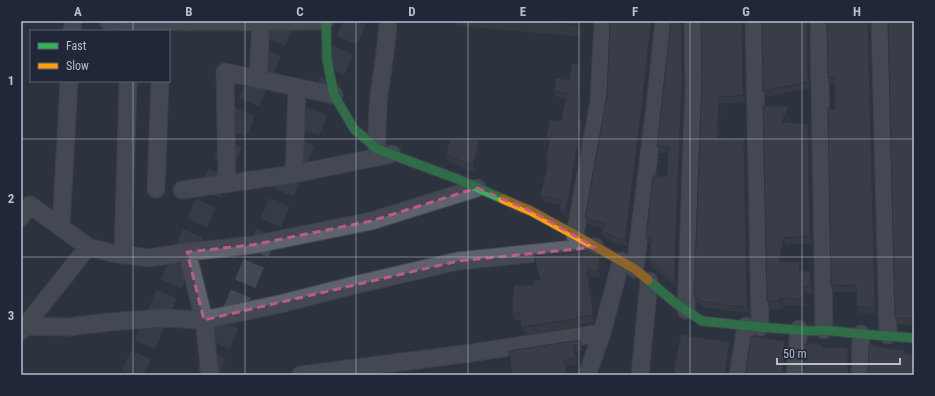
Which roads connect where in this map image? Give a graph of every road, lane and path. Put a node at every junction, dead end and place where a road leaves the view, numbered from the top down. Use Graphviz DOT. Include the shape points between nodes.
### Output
graph roads {
  1 [pos="108,21"];
  2 [pos="210,21"];
  3 [pos="261,21"];
  4 [pos="326,21"];
  5 [pos="388,21"];
  6 [pos="603,21"];
  7 [pos="664,21"];
  8 [pos="693,21"];
  9 [pos="754,21"];
  10 [pos="819,21"];
  11 [pos="880,21"];
  12 [pos="137,24"];
  13 [pos="163,26"];
  14 [pos="258,79"];
  15 [pos="69,82"];
  16 [pos="128,82"];
  17 [pos="160,82"];
  18 [pos="297,87"];
  19 [pos="334,95"];
  20 [pos="384,152"];
  21 [pos="294,174"];
  22 [pos="227,184"];
  23 [pos="477,188"];
  24 [pos="156,190"];
  25 [pos="182,190"];
  26 [pos="21,217"];
  27 [pos="61,227"];
  28 [pos="575,235"];
  29 [pos="88,247"];
  30 [pos="595,247"];
  31 [pos="187,252"];
  32 [pos="123,255"];
  33 [pos="620,261"];
  34 [pos="635,269"];
  35 [pos="649,281"];
  36 [pos="686,310"];
  37 [pos="204,320"];
  38 [pos="753,326"];
  39 [pos="23,329"];
  40 [pos="799,330"];
  41 [pos="824,330"];
  42 [pos="602,333"];
  43 [pos="861,334"];
  44 [pos="888,335"];
  45 [pos="914,338"];
  46 [pos="210,375"];
  47 [pos="301,375"];
  48 [pos="587,375"];
  49 [pos="640,375"];
  50 [pos="738,375"];
  51 [pos="795,375"];
  52 [pos="860,375"];
  1 -- 12 [label="street"];
  2 -- 3 [label="street"];
  2 -- 13 [label="street"];
  3 -- 4 [label="street"];
  3 -- 14 [label="street"];
  4 -- 19 [label="street" via="327,60"];
  5 -- 20 [label="street" via="377,123"];
  6 -- 28 [label="street" via="599,101"];
  7 -- 34 [label="street"];
  8 -- 36 [label="street" via="694,85"];
  9 -- 38 [label="street"];
  10 -- 41 [label="street"];
  11 -- 44 [label="street"];
  12 -- 13 [label="street"];
  14 -- 18 [label="street"];
  14 -- 22 [label="street" via="225,72"];
  15 -- 27 [label="street"];
  16 -- 32 [label="street"];
  17 -- 24 [label="street"];
  18 -- 19 [label="street"];
  18 -- 21 [label="street"];
  19 -- 20 [label="street" via="354,129"];
  20 -- 21 [label="street"];
  20 -- 23 [label="street"];
  21 -- 22 [label="street"];
  22 -- 25 [label="street"];
  23 -- 28 [label="street" via="531,211"];
  23 -- 31 [label="street" via="371,221 252,245"];
  26 -- 27 [label="street" via="30,205"];
  27 -- 29 [label="street"];
  28 -- 30 [label="street"];
  29 -- 32 [label="street"];
  29 -- 39 [label="street"];
  30 -- 33 [label="street"];
  30 -- 37 [label="street" via="458,261"];
  31 -- 32 [label="street" via="149,258"];
  31 -- 37 [label="street"];
  33 -- 34 [label="street"];
  33 -- 42 [label="street"];
  34 -- 35 [label="street"];
  35 -- 36 [label="street"];
  35 -- 49 [label="street"];
  36 -- 38 [label="street" via="702,321"];
  37 -- 39 [label="street" via="162,318"];
  37 -- 46 [label="street"];
  38 -- 40 [label="street"];
  38 -- 50 [label="street"];
  40 -- 41 [label="street"];
  40 -- 51 [label="street"];
  41 -- 43 [label="street"];
  42 -- 47 [label="street"];
  42 -- 48 [label="street"];
  43 -- 44 [label="street"];
  43 -- 52 [label="street"];
  44 -- 45 [label="street"];
}
